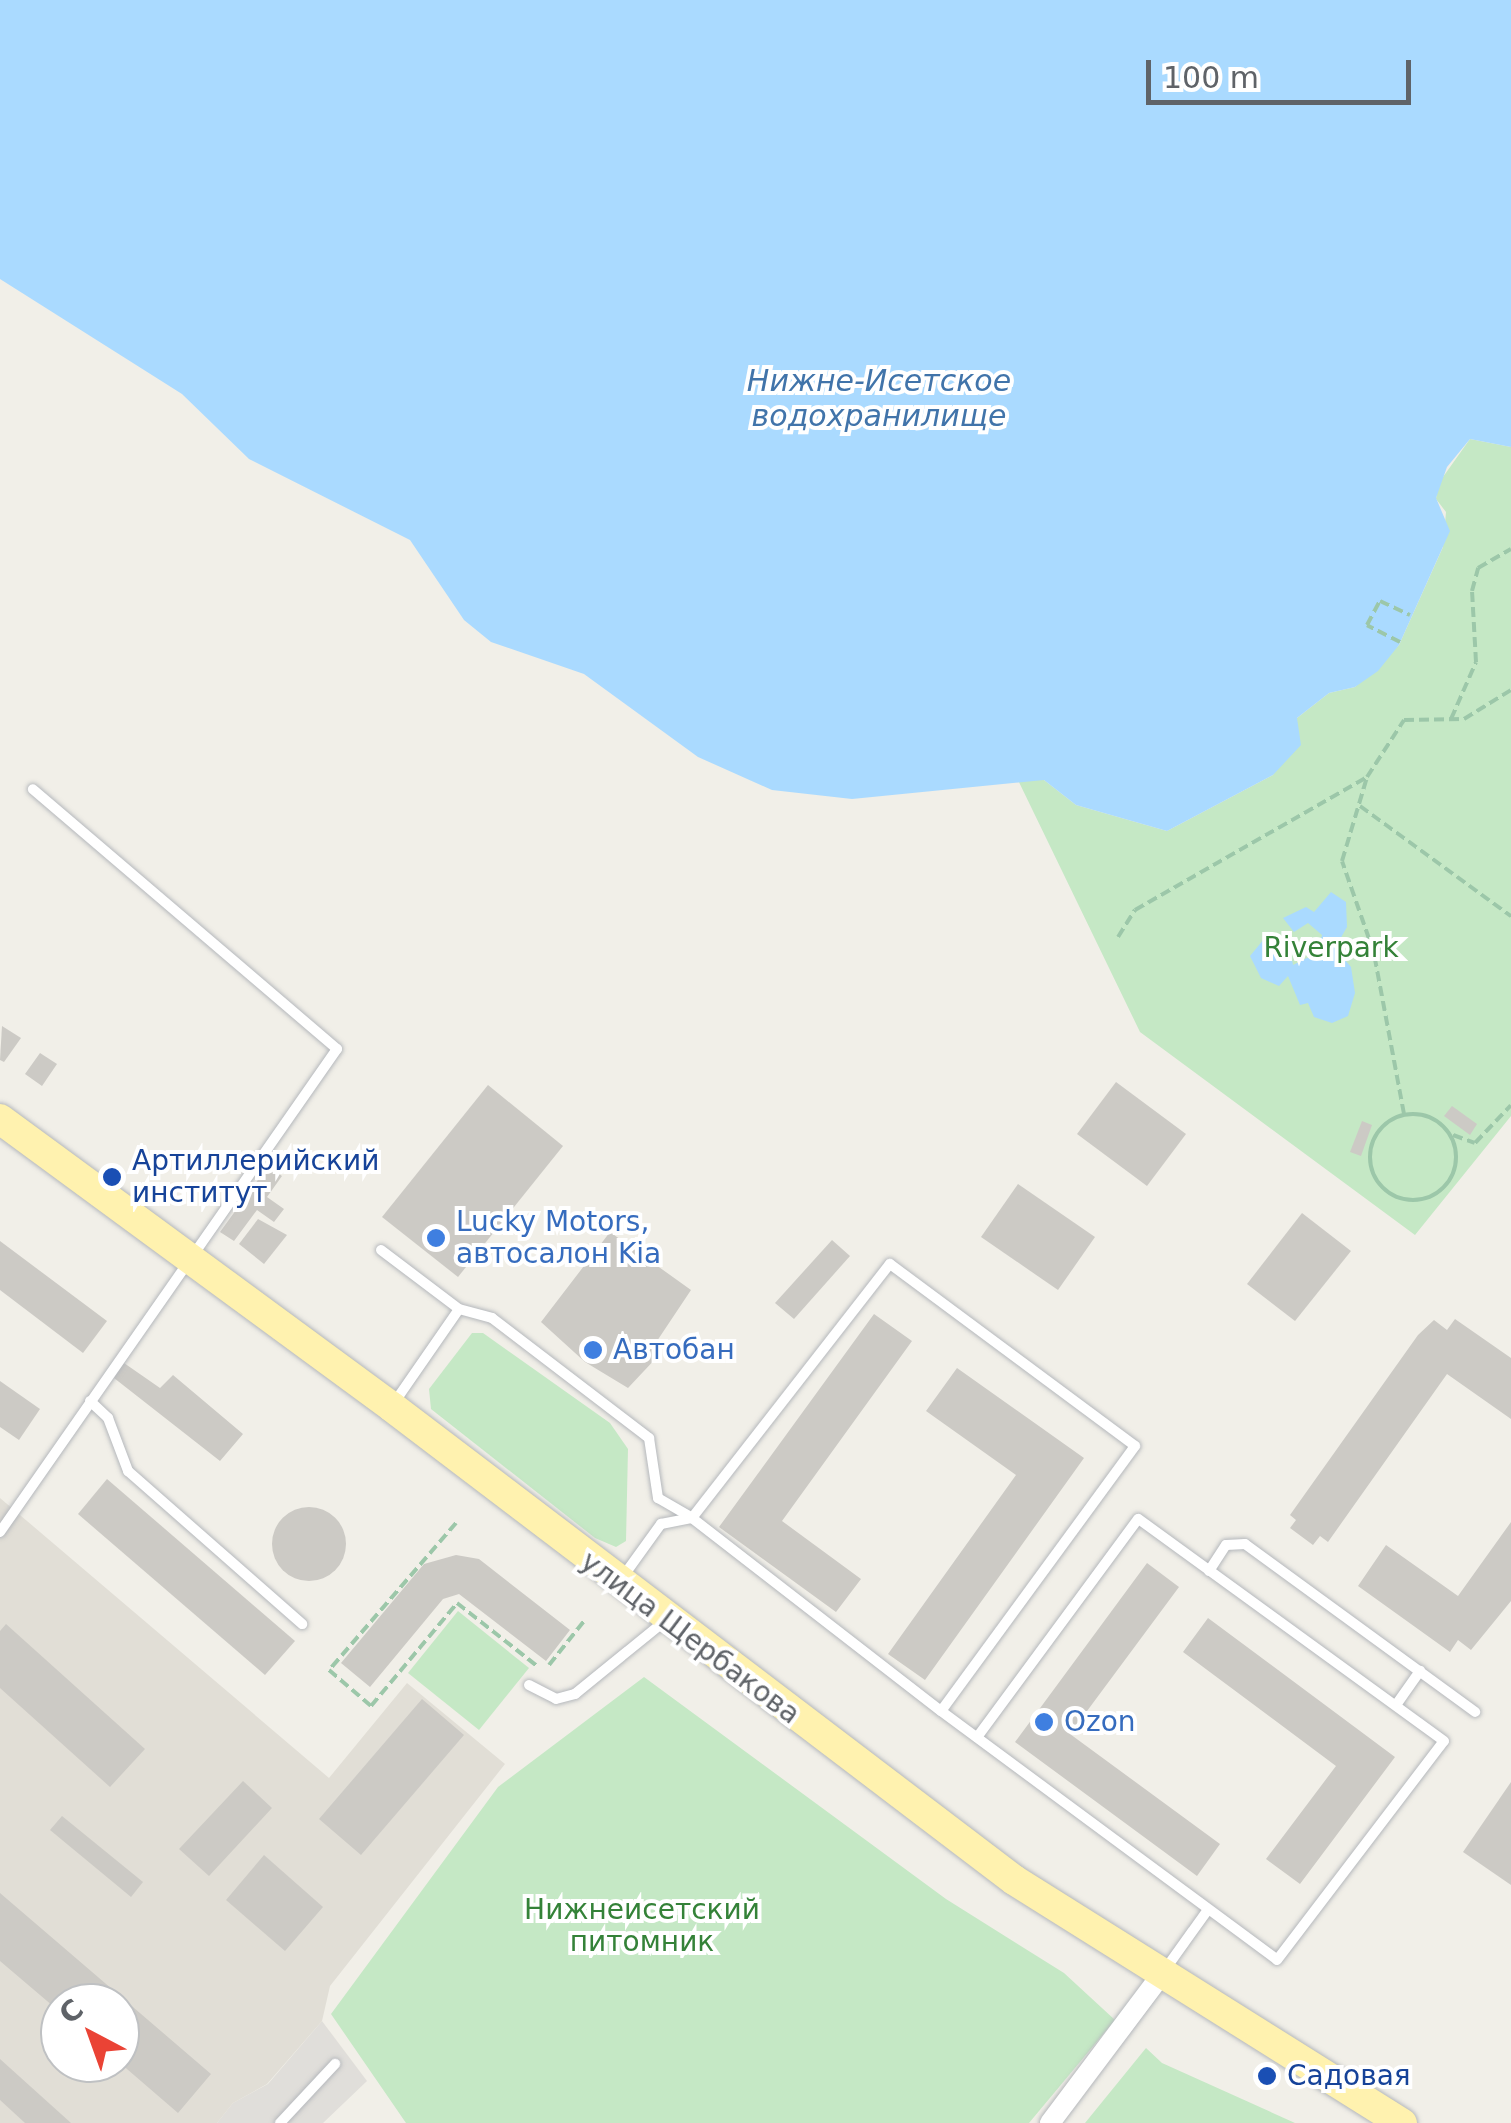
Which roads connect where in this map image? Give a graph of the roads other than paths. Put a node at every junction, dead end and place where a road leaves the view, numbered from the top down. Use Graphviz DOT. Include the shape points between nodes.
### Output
graph roads {
  1 [pos="32,790"];
  2 [pos="0,1119"];
  3 [pos="380,1250"];
  4 [pos="187,1261"];
  5 [pos="459,1309"];
  6 [pos="90,1402"];
  7 [pos="392,1407"];
  8 [pos="692,1518"];
  9 [pos="0,1532"];
  10 [pos="1210,1571"];
  11 [pos="618,1584"];
  12 [pos="666,1620"];
  13 [pos="302,1624"];
  14 [pos="1420,1671"];
  15 [pos="529,1684"];
  16 [pos="1396,1706"];
  17 [pos="941,1711"];
  18 [pos="1475,1712"];
  19 [pos="978,1738"];
  20 [pos="1207,1911"];
  21 [pos="1162,1974"];
  22 [pos="335,2064"];
  23 [pos="280,2123"];
  24 [pos="1050,2123"];
  25 [pos="1402,2123"];
  1 -- 4 [label="lane" via="337,1049"];
  2 -- 4 [label="main road, улица Щербакова"];
  3 -- 5 [label="lane"];
  4 -- 6 [label="lane"];
  4 -- 7 [label="main road, улица Щербакова"];
  5 -- 7 [label="lane"];
  5 -- 8 [label="lane" via="492,1318 649,1438 658,1498"];
  6 -- 9 [label="lane"];
  6 -- 13 [label="lane" via="108,1418 128,1471"];
  7 -- 11 [label="main road, улица Щербакова"];
  8 -- 11 [label="lane" via="661,1524"];
  8 -- 17 [label="lane"];
  8 -- 17 [label="lane" via="890,1264 1135,1446"];
  10 -- 14 [label="lane" via="1226,1544 1245,1544"];
  10 -- 16 [label="lane"];
  10 -- 19 [label="lane" via="1138,1518"];
  11 -- 12 [label="main road, улица Щербакова"];
  12 -- 15 [label="lane" via="575,1694 556,1700"];
  12 -- 21 [label="main road, улица Щербакова" via="1014,1880"];
  14 -- 16 [label="lane"];
  14 -- 18 [label="lane"];
  16 -- 20 [label="lane" via="1444,1741 1277,1960"];
  17 -- 19 [label="lane"];
  19 -- 20 [label="lane"];
  20 -- 21 [label="lane"];
  21 -- 24 [label="street"];
  21 -- 25 [label="main road, улица Щербакова"];
  22 -- 23 [label="lane"];
}
